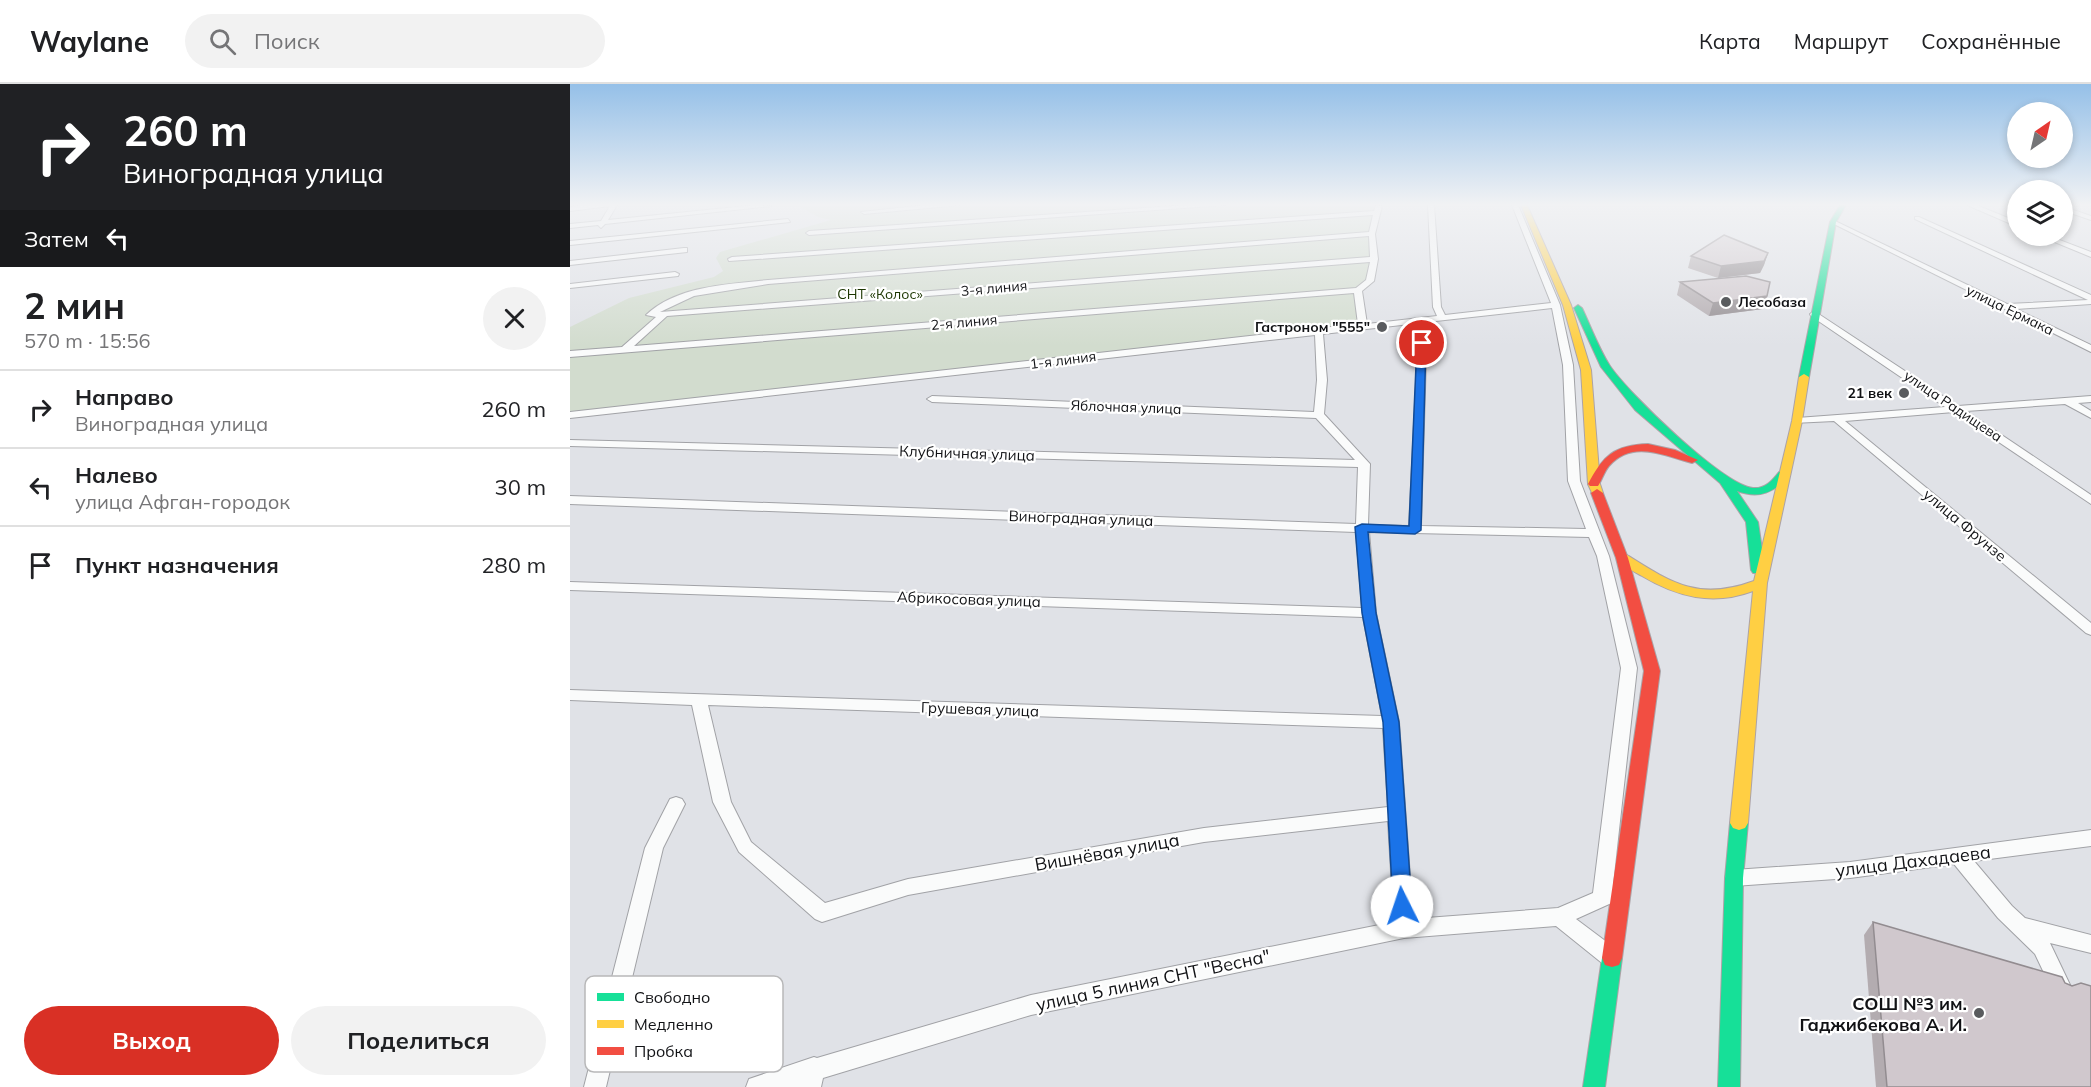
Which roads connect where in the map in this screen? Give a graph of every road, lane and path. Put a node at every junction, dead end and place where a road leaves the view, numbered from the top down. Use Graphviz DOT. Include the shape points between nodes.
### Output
graph roads {
  1 [pos="664,252"];
  2 [pos="825,252"];
  3 [pos="1149,252"];
  4 [pos="1373,252"];
  5 [pos="1434,252"];
  6 [pos="1534,252"];
  7 [pos="1544,252"];
  8 [pos="1553,252"];
  9 [pos="1827,252"];
  10 [pos="1892,252"];
  11 [pos="1989,252"];
  12 [pos="732,259"];
  13 [pos="1374,259"];
  14 [pos="575,260"];
  15 [pos="570,270"];
  16 [pos="675,274"];
  17 [pos="570,286"];
  18 [pos="1358,290"];
  19 [pos="2091,300"];
  20 [pos="1556,305"];
  21 [pos="2002,307"];
  22 [pos="665,314"];
  23 [pos="1814,314"];
  24 [pos="1442,317"];
  25 [pos="1423,320"];
  26 [pos="1363,328"];
  27 [pos="1319,333"];
  28 [pos="625,349"];
  29 [pos="2091,350"];
  30 [pos="570,354"];
  31 [pos="932,399"];
  32 [pos="2091,399"];
  33 [pos="2067,401"];
  34 [pos="1960,410"];
  35 [pos="570,415"];
  36 [pos="2091,415"];
  37 [pos="1319,416"];
  38 [pos="1838,420"];
  39 [pos="1797,421"];
  40 [pos="570,443"];
  41 [pos="1364,464"];
  42 [pos="1783,474"];
  43 [pos="1724,481"];
  44 [pos="1594,484"];
  45 [pos="570,500"];
  46 [pos="2091,500"];
  47 [pos="1362,527"];
  48 [pos="1415,530"];
  49 [pos="1593,533"];
  50 [pos="1622,558"];
  51 [pos="1760,583"];
  52 [pos="570,586"];
  53 [pos="1369,613"];
  54 [pos="2091,630"];
  55 [pos="570,695"];
  56 [pos="699,700"];
  57 [pos="1391,722"];
  58 [pos="676,804"];
  59 [pos="1396,813"];
  60 [pos="2091,838"];
  61 [pos="1958,855"];
  62 [pos="1734,878"];
  63 [pos="1611,894"];
  64 [pos="1559,917"];
  65 [pos="2019,925"];
  66 [pos="1404,929"];
  67 [pos="2091,944"];
  68 [pos="1611,957"];
  69 [pos="622,976"];
  70 [pos="2061,987"];
  71 [pos="599,1072"];
  72 [pos="812,1078"];
  73 [pos="595,1087"];
  74 [pos="757,1087"];
  75 [pos="1594,1087"];
  76 [pos="1729,1087"];
  1 -- 14 [label="street"];
  2 -- 12 [label="street"];
  3 -- 22 [label="street, 3-я линия" via="718,288 685,297 650,315"];
  4 -- 13 [label="street"];
  5 -- 24 [label="street" via="1437,307"];
  6 -- 20 [label="street"];
  7 -- 44 [label="main road" via="1567,304 1586,370"];
  8 -- 43 [label="main road" via="1606,367 1639,408"];
  9 -- 23 [label="main road"];
  10 -- 21 [label="street, улица Ермака"];
  11 -- 19 [label="street"];
  13 -- 18 [label="street" via="1370,281"];
  13 -- 22 [label="street, 3-я линия"];
  14 -- 15 [label="street"];
  16 -- 17 [label="street"];
  18 -- 26 [label="street"];
  18 -- 28 [label="street, 2-я линия"];
  19 -- 21 [label="street"];
  20 -- 24 [label="street, 1-я линия"];
  20 -- 49 [label="street" via="1568,365 1574,481"];
  21 -- 29 [label="street, улица Ермака"];
  22 -- 28 [label="street"];
  23 -- 34 [label="street, улица Радищева"];
  23 -- 39 [label="main road"];
  24 -- 25 [label="street, 1-я линия"];
  25 -- 26 [label="street, 1-я линия"];
  25 -- 48 [label="street"];
  26 -- 27 [label="street, 1-я линия"];
  27 -- 35 [label="street, 1-я линия"];
  27 -- 37 [label="street"];
  28 -- 30 [label="street, 2-я линия"];
  31 -- 37 [label="street, Яблочная улица"];
  32 -- 33 [label="street"];
  33 -- 34 [label="street"];
  33 -- 36 [label="street"];
  34 -- 38 [label="street"];
  34 -- 46 [label="street, улица Радищева"];
  37 -- 41 [label="street"];
  38 -- 39 [label="street"];
  38 -- 54 [label="street, улица Фрунзе"];
  39 -- 42 [label="main road"];
  40 -- 41 [label="street, Клубничная улица"];
  41 -- 47 [label="street"];
  42 -- 43 [label="main road" via="1773,488 1764,491 1738,488"];
  42 -- 51 [label="main road"];
  43 -- 44 [label="main road" via="1690,459 1646,448 1613,457"];
  43 -- 51 [label="main road" via="1752,522"];
  44 -- 50 [label="main road"];
  45 -- 47 [label="street, Виноградная улица"];
  47 -- 48 [label="street, Виноградная улица"];
  47 -- 53 [label="street"];
  48 -- 49 [label="street, Виноградная улица"];
  49 -- 63 [label="street" via="1603,556 1629,668"];
  50 -- 51 [label="main road" via="1674,586 1703,595 1723,596"];
  50 -- 63 [label="main road" via="1652,671"];
  51 -- 62 [label="main road"];
  52 -- 53 [label="street, Абрикосовая улица"];
  53 -- 57 [label="street"];
  55 -- 56 [label="street, Грушевая улица"];
  56 -- 57 [label="street, Грушевая улица"];
  56 -- 59 [label="street, Вишнёвая улица" via="722,802 745,847 822,913 908,887 1204,835"];
  57 -- 59 [label="street"];
  58 -- 69 [label="street" via="654,848"];
  59 -- 66 [label="street"];
  60 -- 61 [label="street, улица Дахадаева"];
  61 -- 62 [label="street, улица Дахадаева" via="1850,870"];
  61 -- 65 [label="street"];
  62 -- 76 [label="main road"];
  63 -- 64 [label="street"];
  63 -- 68 [label="main road"];
  64 -- 66 [label="street, улица 5 линия СНТ \"Весна\""];
  64 -- 68 [label="street"];
  65 -- 67 [label="street"];
  65 -- 70 [label="street" via="2042,947"];
  66 -- 72 [label="street, улица 5 линия СНТ \"Весна\"" via="1031,1005"];
  68 -- 75 [label="main road"];
  71 -- 73 [label="street"];
  72 -- 74 [label="street, улица 5 линия СНТ \"Весна\""];
}
